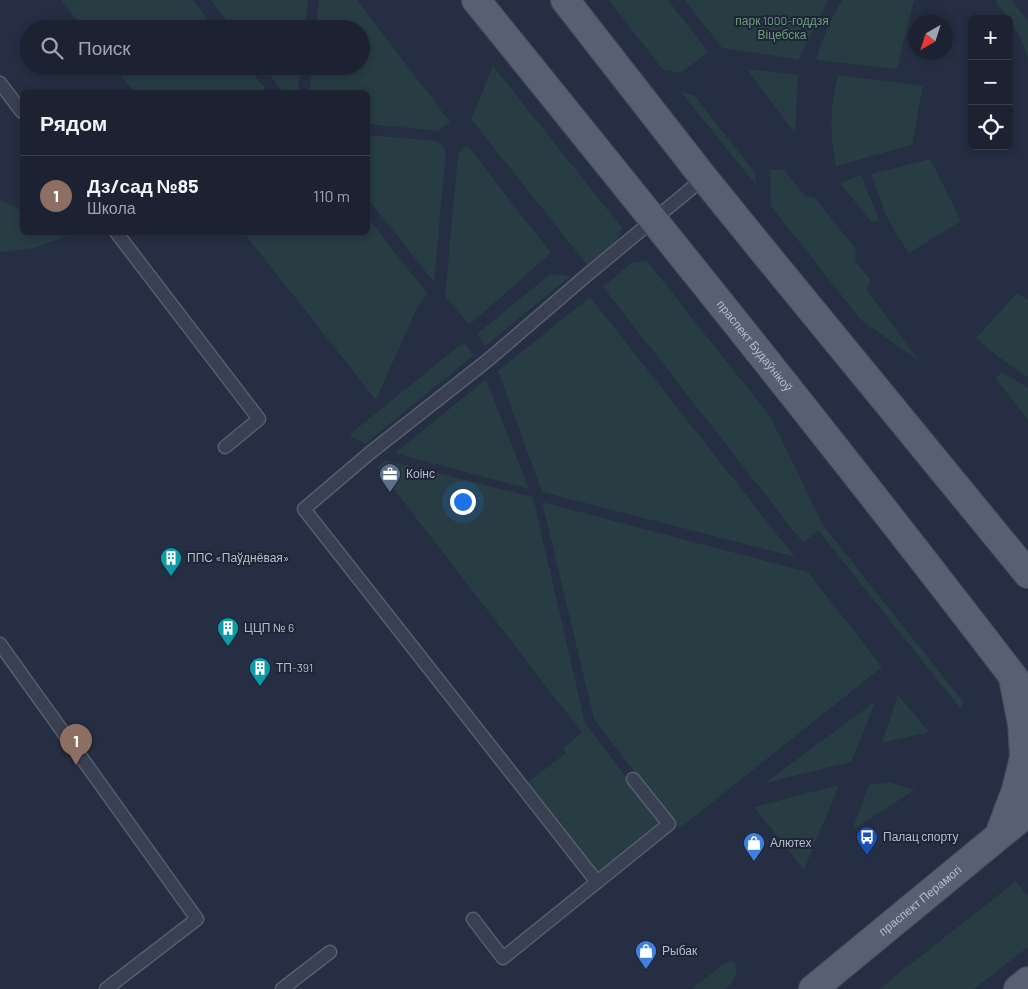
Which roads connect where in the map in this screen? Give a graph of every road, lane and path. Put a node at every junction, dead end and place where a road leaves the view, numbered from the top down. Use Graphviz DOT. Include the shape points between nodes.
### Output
graph roads {
  1 [pos="476,0"];
  2 [pos="565,0"];
  3 [pos="0,83"];
  4 [pos="20,109"];
  5 [pos="704,178"];
  6 [pos="654,220"];
  7 [pos="118,235"];
  8 [pos="225,447"];
  9 [pos="1028,574"];
  10 [pos="2,651"];
  11 [pos="1020,686"];
  12 [pos="633,778"];
  13 [pos="1028,812"];
  14 [pos="999,836"];
  15 [pos="597,882"];
  16 [pos="473,919"];
  17 [pos="330,952"];
  18 [pos="1028,981"];
  19 [pos="106,989"];
  20 [pos="282,989"];
  21 [pos="813,989"];
  22 [pos="1018,989"];
  1 -- 6 [label="main road, праспект Будаўнікоў"];
  2 -- 5 [label="main road"];
  3 -- 4 [label="lane"];
  5 -- 6 [label="lane"];
  5 -- 9 [label="main road"];
  6 -- 11 [label="main road, праспект Будаўнікоў"];
  6 -- 15 [label="lane" via="304,509"];
  7 -- 8 [label="lane" via="260,419"];
  10 -- 19 [label="lane" via="197,919"];
  11 -- 14 [label="main road" via="1024,758"];
  12 -- 15 [label="lane" via="669,824"];
  13 -- 14 [label="main road, праспект Перамогі"];
  14 -- 21 [label="main road, праспект Перамогі"];
  15 -- 16 [label="lane" via="503,958"];
  17 -- 20 [label="lane"];
  18 -- 22 [label="main road"];
}
